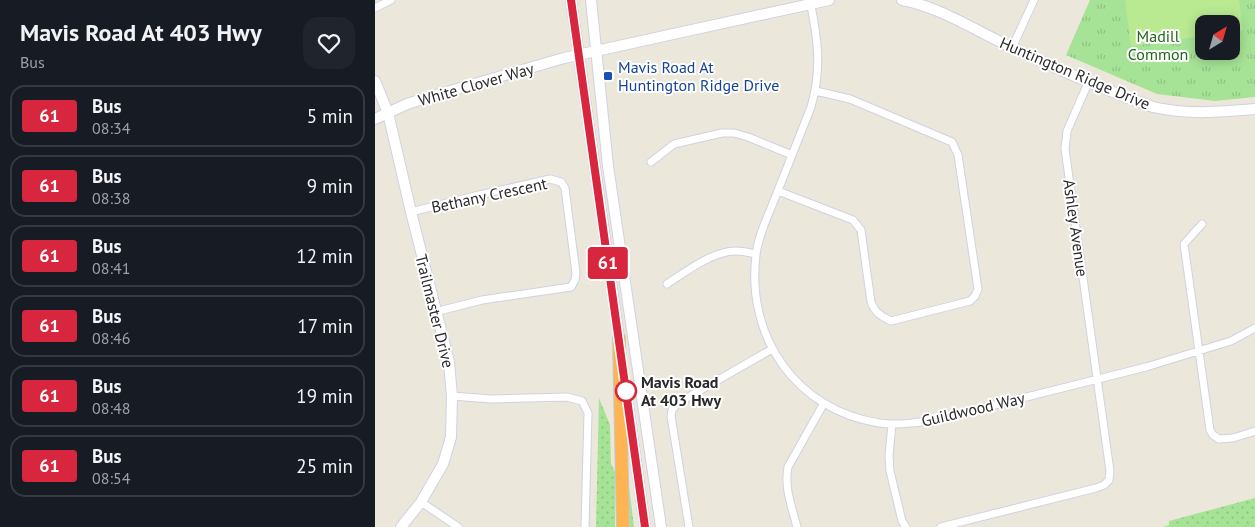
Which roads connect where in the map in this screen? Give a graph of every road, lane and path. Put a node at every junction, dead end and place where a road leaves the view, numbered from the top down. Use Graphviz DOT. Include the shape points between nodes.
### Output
graph roads {
  1 [pos="391,0"];
  2 [pos="571,0"];
  3 [pos="591,0"];
  4 [pos="829,0"];
  5 [pos="1034,0"];
  6 [pos="909,1"];
  7 [pos="811,2"];
  8 [pos="375,8"];
  9 [pos="1012,48"];
  10 [pos="597,51"];
  11 [pos="579,55"];
  12 [pos="375,81"];
  13 [pos="1089,82"];
  14 [pos="816,90"];
  15 [pos="1255,109"];
  16 [pos="388,113"];
  17 [pos="375,119"];
  18 [pos="792,155"];
  19 [pos="651,162"];
  20 [pos="778,191"];
  21 [pos="411,212"];
  22 [pos="1202,224"];
  23 [pos="756,254"];
  24 [pos="667,284"];
  25 [pos="435,312"];
  26 [pos="1255,328"];
  27 [pos="619,338"];
  28 [pos="772,349"];
  29 [pos="1199,350"];
  30 [pos="1097,378"];
  31 [pos="452,396"];
  32 [pos="824,403"];
  33 [pos="892,424"];
  34 [pos="1255,431"];
  35 [pos="421,502"];
  36 [pos="401,527"];
  37 [pos="458,527"];
  38 [pos="585,527"];
  39 [pos="623,527"];
  40 [pos="645,527"];
  41 [pos="661,527"];
  42 [pos="689,527"];
  43 [pos="797,527"];
  44 [pos="906,527"];
  45 [pos="941,527"];
  1 -- 8 [label="street"];
  2 -- 11 [label="street"];
  3 -- 10 [label="street"];
  4 -- 7 [label="street"];
  5 -- 9 [label="street"];
  6 -- 9 [label="street, Huntington Ridge Drive"];
  7 -- 10 [label="street"];
  7 -- 14 [label="street, Guildwood Way" via="818,44"];
  9 -- 13 [label="street, Huntington Ridge Drive"];
  10 -- 11 [label="street, White Clover Way"];
  10 -- 41 [label="street" via="608,166"];
  11 -- 16 [label="street, White Clover Way" via="439,94"];
  11 -- 27 [label="street"];
  12 -- 16 [label="street, Trailmaster Drive"];
  13 -- 15 [label="street, Huntington Ridge Drive" via="1174,112"];
  13 -- 30 [label="street, Ashley Avenue" via="1067,131 1065,148"];
  14 -- 18 [label="street, Guildwood Way"];
  14 -- 20 [label="street" via="849,99 953,142 958,154 978,290 975,296 971,302 891,321 880,316 871,302 861,230 853,220"];
  16 -- 17 [label="street, White Clover Way"];
  16 -- 21 [label="street, Trailmaster Drive"];
  18 -- 19 [label="street" via="749,137 722,133 674,144"];
  18 -- 20 [label="street, Guildwood Way"];
  20 -- 23 [label="street, Guildwood Way"];
  21 -- 25 [label="street, Trailmaster Drive"];
  21 -- 25 [label="street, Bethany Crescent" via="549,180 561,182 565,188 576,273 571,287 482,300"];
  22 -- 29 [label="street" via="1183,244"];
  23 -- 24 [label="street" via="722,252"];
  23 -- 28 [label="street, Guildwood Way" via="754,287 758,313"];
  25 -- 31 [label="street, Trailmaster Drive" via="449,362"];
  26 -- 29 [label="street, Guildwood Way" via="1231,341"];
  27 -- 39 [label="highway"];
  27 -- 40 [label="street"];
  28 -- 32 [label="street, Guildwood Way" via="800,385"];
  28 -- 42 [label="street" via="678,403 672,410"];
  29 -- 30 [label="street, Guildwood Way"];
  29 -- 34 [label="street" via="1210,430 1219,439"];
  30 -- 33 [label="street, Guildwood Way" via="943,418"];
  30 -- 45 [label="street, Ashley Avenue" via="1110,472 1104,486"];
  31 -- 35 [label="street, Trailmaster Drive" via="451,437 443,464"];
  31 -- 38 [label="street" via="491,399 567,397 582,401 588,412"];
  32 -- 33 [label="street, Guildwood Way" via="859,418"];
  32 -- 43 [label="street" via="788,467 787,490"];
  33 -- 44 [label="street" via="890,471"];
  35 -- 36 [label="street, Trailmaster Drive"];
  35 -- 37 [label="street"];
}
